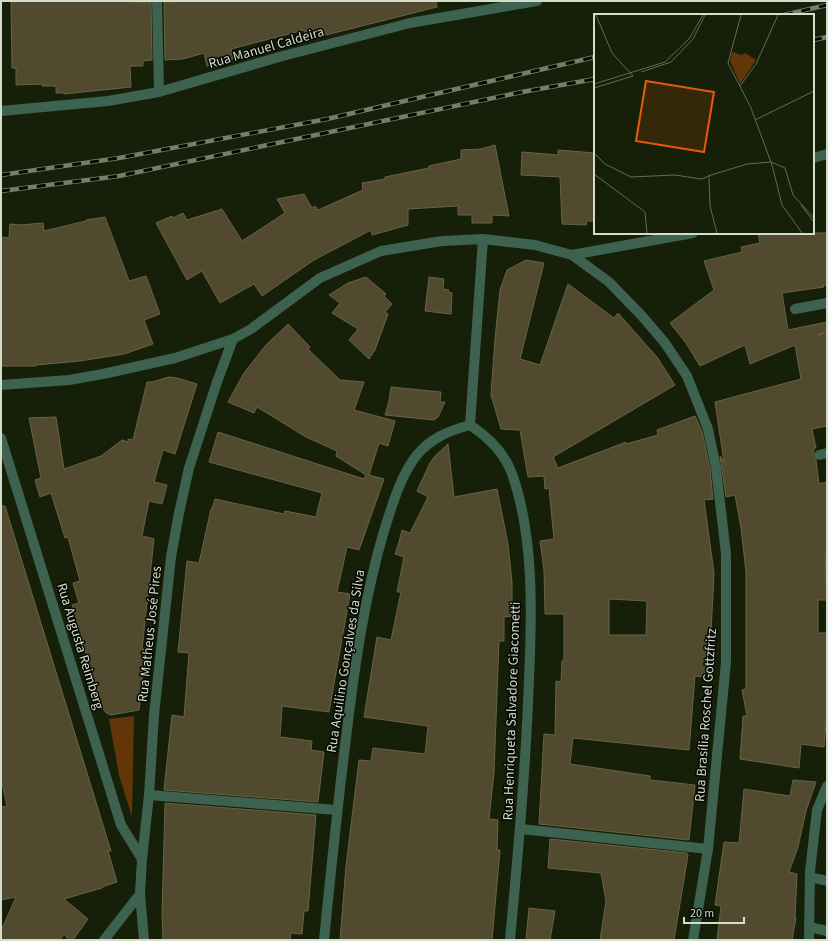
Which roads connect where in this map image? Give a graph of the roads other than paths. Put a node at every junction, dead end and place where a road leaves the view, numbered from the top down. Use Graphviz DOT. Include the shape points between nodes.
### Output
graph roads {
  1 [pos="157,1"];
  2 [pos="537,1"];
  3 [pos="159,92"];
  4 [pos="1,111"];
  5 [pos="827,154"];
  6 [pos="814,158"];
  7 [pos="688,234"];
  8 [pos="483,238"];
  9 [pos="572,255"];
  10 [pos="827,303"];
  11 [pos="795,309"];
  12 [pos="233,339"];
  13 [pos="1,385"];
  14 [pos="470,425"];
  15 [pos="1,438"];
  16 [pos="827,786"];
  17 [pos="149,795"];
  18 [pos="336,810"];
  19 [pos="521,829"];
  20 [pos="708,849"];
  21 [pos="142,859"];
  22 [pos="810,877"];
  23 [pos="827,881"];
  24 [pos="140,894"];
  25 [pos="809,927"];
  26 [pos="827,931"];
  27 [pos="104,940"];
  28 [pos="144,940"];
  29 [pos="324,940"];
  30 [pos="510,940"];
  31 [pos="693,940"];
  32 [pos="809,940"];
  1 -- 3 [label="street"];
  2 -- 3 [label="street, Rua Manuel Caldeira" via="410,23"];
  3 -- 4 [label="street, Rua Manuel Caldeira" via="108,101"];
  5 -- 6 [label="street"];
  7 -- 9 [label="street"];
  8 -- 9 [label="street" via="535,244"];
  8 -- 12 [label="street" via="442,241 381,251 320,278 251,329"];
  8 -- 14 [label="street"];
  9 -- 20 [label="street, Rua Brasília Roschel Gottzfritz" via="609,282 665,343 687,376 708,430 716,468 726,561 726,662"];
  10 -- 11 [label="street"];
  12 -- 13 [label="street" via="175,358 103,374 69,380"];
  12 -- 17 [label="street, Rua Matheus José Pires" via="195,448 179,513 171,558 156,699"];
  14 -- 18 [label="street, Rua Aquilino Gonçalves da Silva" via="437,437 416,456 403,478 390,514 376,557 364,616"];
  14 -- 19 [label="street, Rua Henriqueta Salvadore Giacometti" via="500,451 512,473 523,516 528,551 531,625"];
  15 -- 21 [label="street, Rua Augusta Reimberg" via="121,825"];
  16 -- 22 [label="street" via="817,810"];
  17 -- 18 [label="street"];
  17 -- 21 [label="street, Rua Matheus José Pires"];
  18 -- 29 [label="street, Rua Aquilino Gonçalves da Silva"];
  19 -- 20 [label="street"];
  19 -- 30 [label="street, Rua Henriqueta Salvadore Giacometti"];
  20 -- 31 [label="street, Rua Brasília Roschel Gottzfritz"];
  21 -- 24 [label="street, Rua Matheus José Pires"];
  22 -- 23 [label="street"];
  22 -- 25 [label="street"];
  24 -- 27 [label="street"];
  24 -- 28 [label="street, Rua Matheus José Pires"];
  25 -- 26 [label="street"];
  25 -- 32 [label="street"];
}
